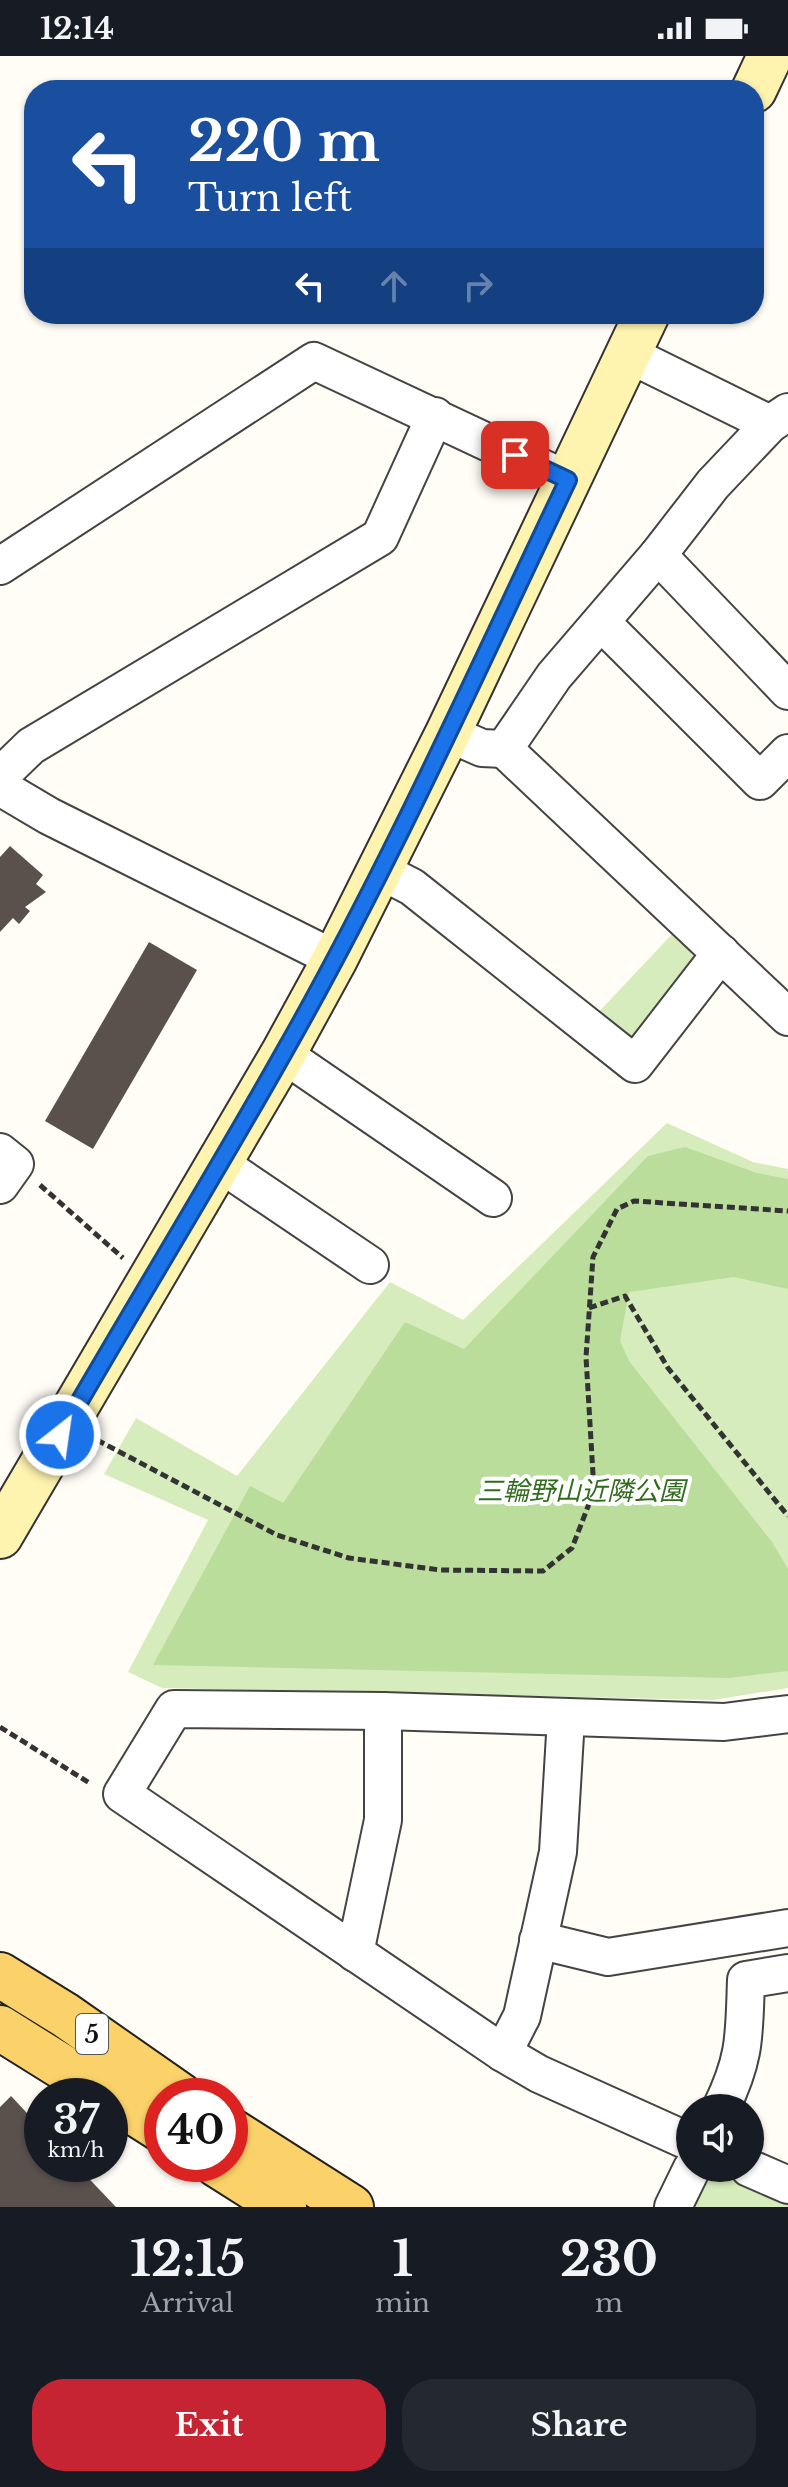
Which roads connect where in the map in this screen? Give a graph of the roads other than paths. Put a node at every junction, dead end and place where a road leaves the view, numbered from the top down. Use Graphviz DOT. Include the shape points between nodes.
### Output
graph roads {
  1 [pos="770,56"];
  2 [pos="759,80"];
  3 [pos="642,324"];
  4 [pos="628,354"];
  5 [pos="435,416"];
  6 [pos="779,418"];
  7 [pos="568,480"];
  8 [pos="658,555"];
  9 [pos="0,566"];
  10 [pos="601,622"];
  11 [pos="788,691"];
  12 [pos="448,733"];
  13 [pos="504,749"];
  14 [pos="788,753"];
  15 [pos="0,776"];
  16 [pos="0,787"];
  17 [pos="381,871"];
  18 [pos="721,953"];
  19 [pos="335,959"];
  20 [pos="788,1017"];
  21 [pos="283,1054"];
  22 [pos="219,1163"];
  23 [pos="493,1198"];
  24 [pos="370,1265"];
  25 [pos="0,1536"];
  26 [pos="383,1711"];
  27 [pos="788,1714"];
  28 [pos="566,1718"];
  29 [pos="788,1928"];
  30 [pos="538,1940"];
  31 [pos="355,1953"];
  32 [pos="788,1973"];
  33 [pos="0,1975"];
  34 [pos="0,2028"];
  35 [pos="503,2053"];
  36 [pos="80,2078"];
  37 [pos="155,2078"];
  38 [pos="728,2094"];
  39 [pos="676,2136"];
  40 [pos="248,2141"];
  41 [pos="764,2175"];
  42 [pos="244,2182"];
  43 [pos="685,2182"];
  44 [pos="788,2185"];
  45 [pos="284,2207"];
  46 [pos="351,2207"];
  47 [pos="673,2207"];
  1 -- 2 [label="street"];
  3 -- 4 [label="street"];
  4 -- 6 [label="street"];
  4 -- 7 [label="street"];
  5 -- 7 [label="street"];
  5 -- 9 [label="street" via="314,361"];
  5 -- 15 [label="street" via="380,537 31,746"];
  6 -- 8 [label="street" via="713,484"];
  7 -- 12 [label="street"];
  8 -- 10 [label="street"];
  8 -- 11 [label="street"];
  10 -- 13 [label="street" via="554,676"];
  10 -- 14 [label="street" via="760,781"];
  12 -- 13 [label="street" via="482,748"];
  12 -- 17 [label="street"];
  13 -- 18 [label="street"];
  16 -- 19 [label="street"];
  17 -- 18 [label="street" via="412,887 635,1064"];
  17 -- 19 [label="street"];
  18 -- 20 [label="street"];
  19 -- 21 [label="street"];
  21 -- 22 [label="street"];
  21 -- 23 [label="street"];
  22 -- 24 [label="street"];
  22 -- 25 [label="street"];
  26 -- 28 [label="street"];
  26 -- 31 [label="street" via="383,1820"];
  26 -- 31 [label="street" via="174,1709 122,1794"];
  27 -- 28 [label="street" via="724,1722"];
  28 -- 30 [label="street" via="558,1852"];
  29 -- 30 [label="street" via="608,1957"];
  30 -- 35 [label="street" via="522,2016"];
  31 -- 35 [label="street"];
  32 -- 38 [label="street" via="746,1980 744,2050"];
  33 -- 37 [label="main road, 5"];
  34 -- 36 [label="main road, 5"];
  35 -- 39 [label="street"];
  40 -- 46 [label="main road"];
  41 -- 44 [label="street"];
  42 -- 45 [label="main road"];
  43 -- 47 [label="street"];
}
